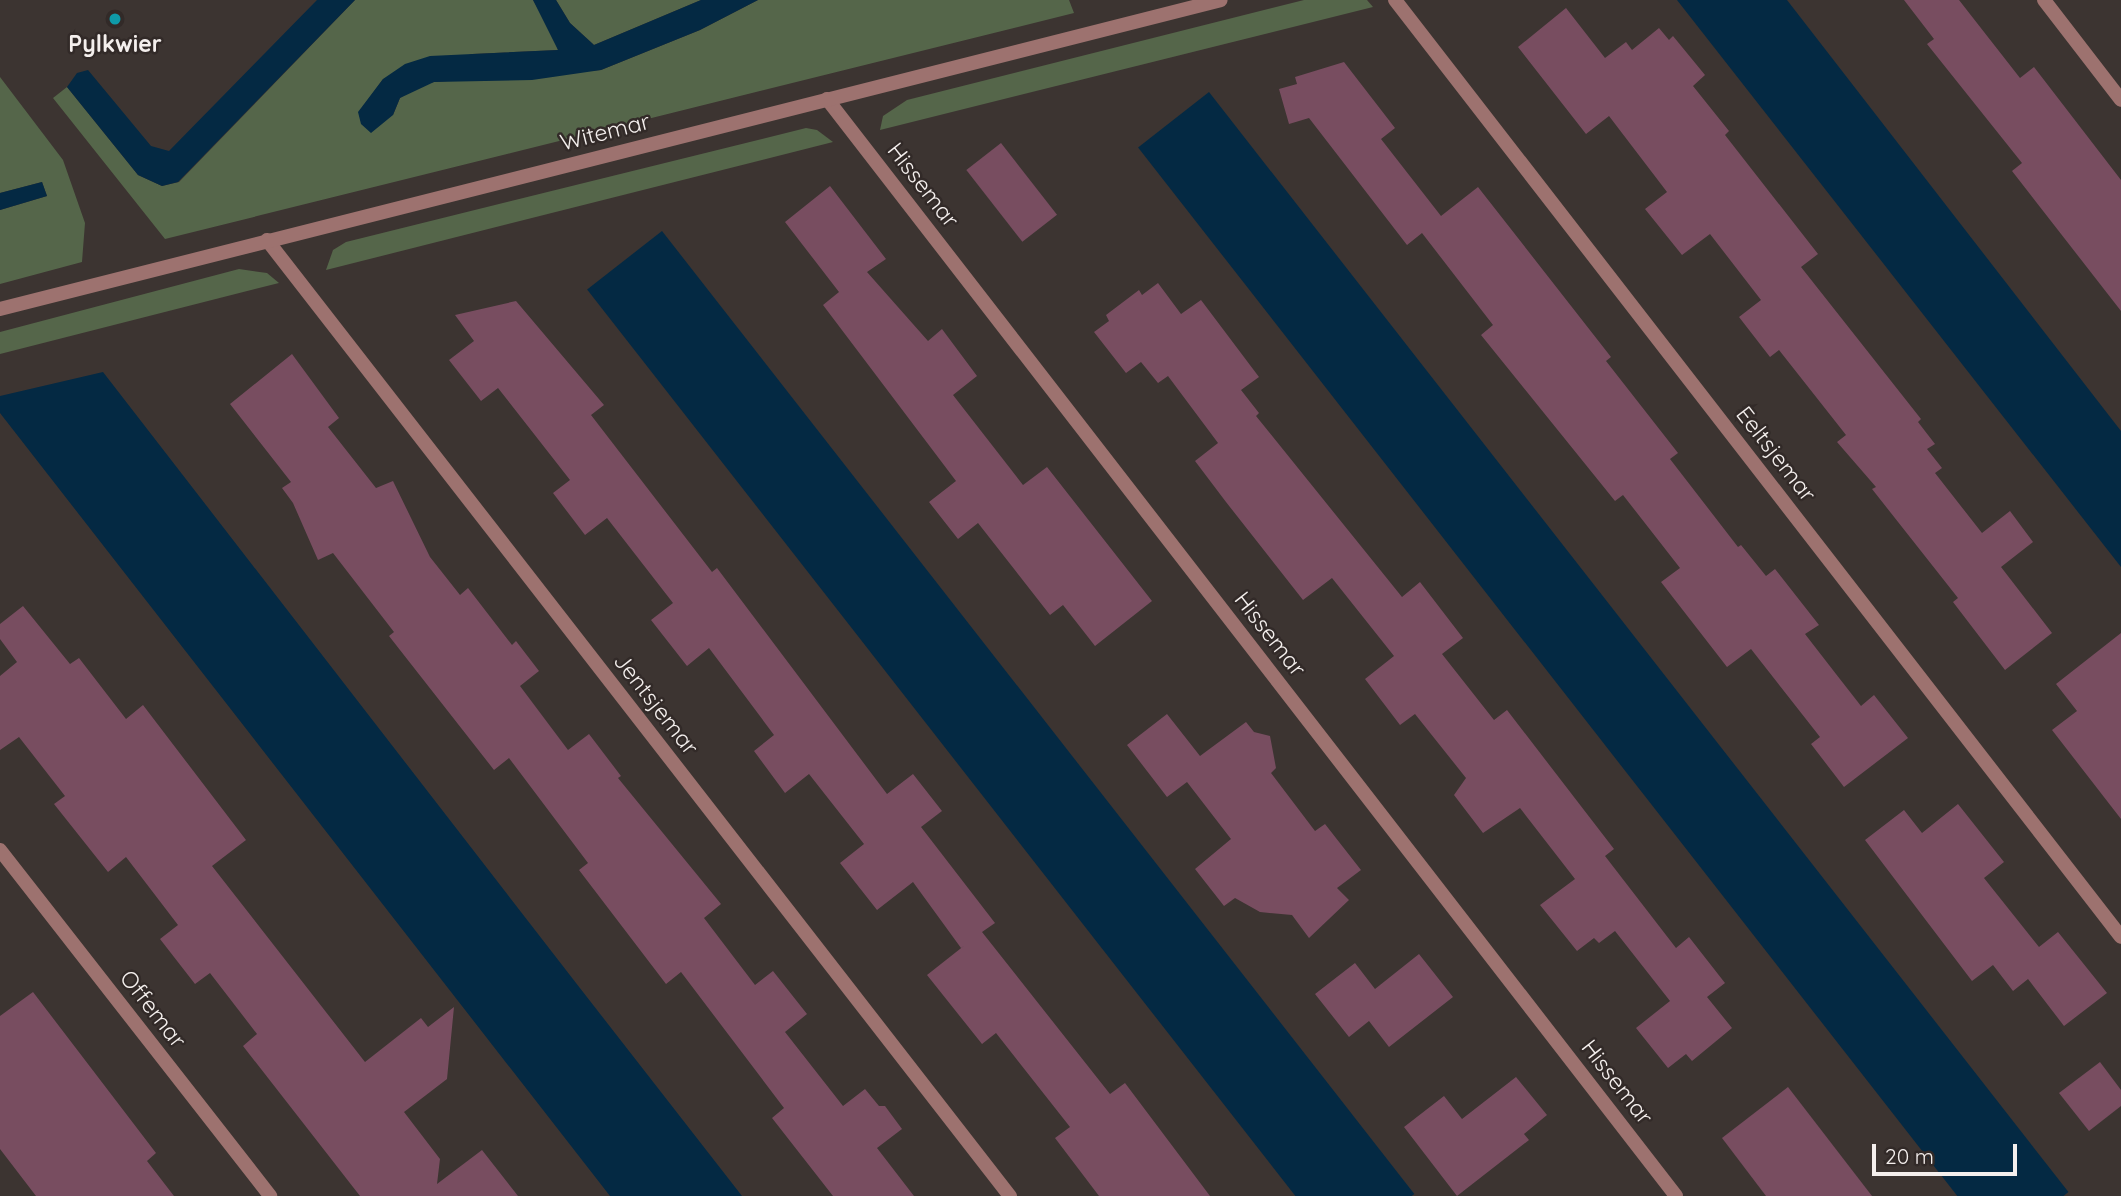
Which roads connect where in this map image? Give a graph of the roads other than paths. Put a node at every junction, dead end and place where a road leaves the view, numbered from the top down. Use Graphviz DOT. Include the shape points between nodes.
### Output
graph roads {
  1 [pos="1221,0"];
  2 [pos="1395,0"];
  3 [pos="2044,0"];
  4 [pos="827,99"];
  5 [pos="2121,100"];
  6 [pos="267,240"];
  7 [pos="0,309"];
  8 [pos="0,850"];
  9 [pos="2121,937"];
  10 [pos="270,1196"];
  11 [pos="1010,1196"];
  12 [pos="1676,1196"];
  1 -- 4 [label="street, Witemar"];
  2 -- 9 [label="street, Eeltsjemar"];
  3 -- 5 [label="street"];
  4 -- 6 [label="street, Witemar"];
  4 -- 12 [label="street, Hissemar"];
  6 -- 7 [label="street, Witemar"];
  6 -- 11 [label="street, Jentsjemar"];
  8 -- 10 [label="street, Offemar"];
}
